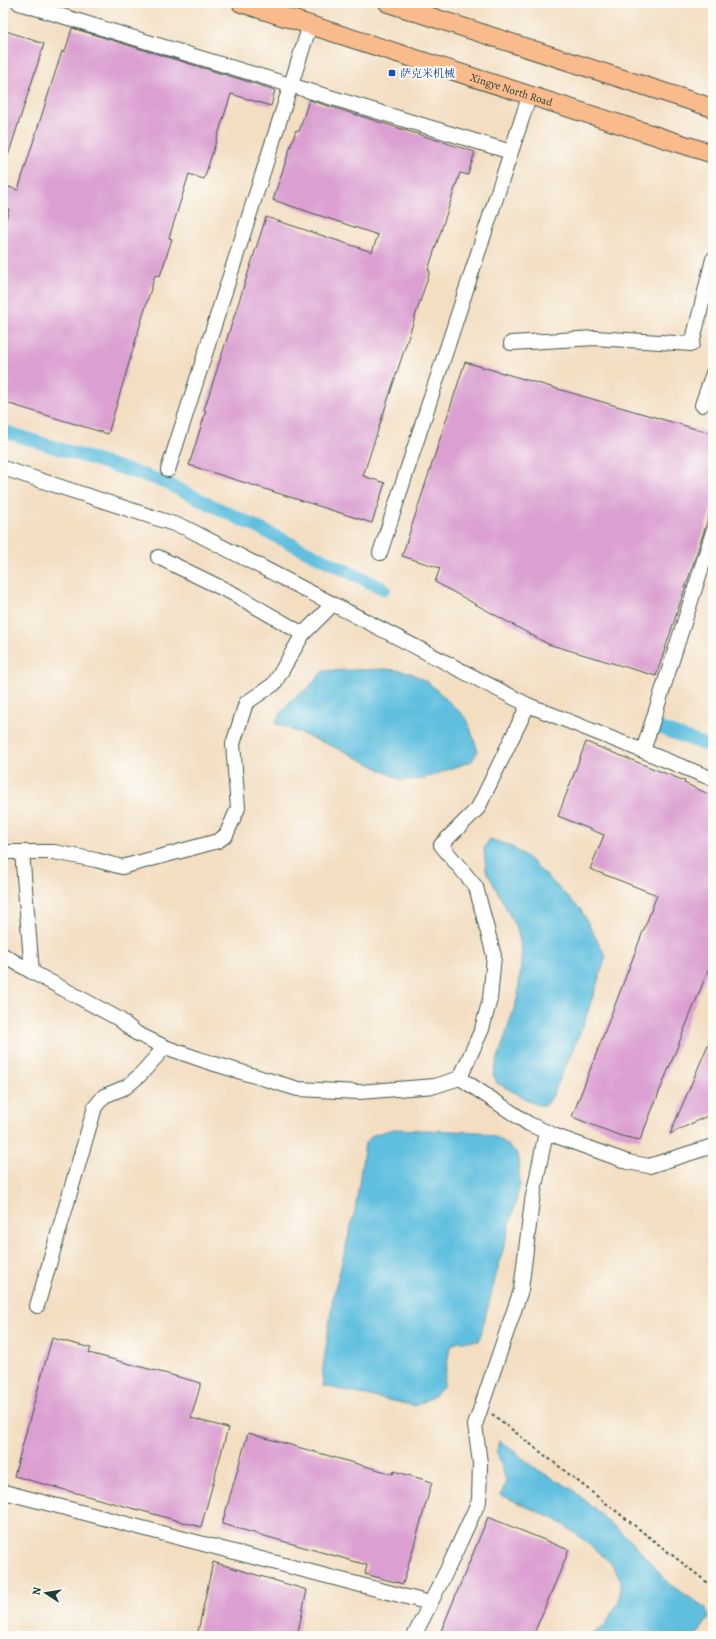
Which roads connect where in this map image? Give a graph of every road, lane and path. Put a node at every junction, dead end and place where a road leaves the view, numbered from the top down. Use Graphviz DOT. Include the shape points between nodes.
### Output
graph roads {
  1 [pos="19,3"];
  2 [pos="241,3"];
  3 [pos="388,3"];
  4 [pos="310,25"];
  5 [pos="291,85"];
  6 [pos="529,97"];
  7 [pos="713,108"];
  8 [pos="511,152"];
  9 [pos="713,154"];
  10 [pos="713,259"];
  11 [pos="511,343"];
  12 [pos="713,373"];
  13 [pos="702,405"];
  14 [pos="3,468"];
  15 [pos="168,470"];
  16 [pos="713,532"];
  17 [pos="380,553"];
  18 [pos="158,556"];
  19 [pos="333,604"];
  20 [pos="304,634"];
  21 [pos="528,705"];
  22 [pos="643,751"];
  23 [pos="713,779"];
  24 [pos="3,852"];
  25 [pos="22,852"];
  26 [pos="3,955"];
  27 [pos="32,972"];
  28 [pos="165,1047"];
  29 [pos="460,1078"];
  30 [pos="546,1132"];
  31 [pos="713,1146"];
  32 [pos="37,1306"];
  33 [pos="482,1405"];
  34 [pos="4,1492"];
  35 [pos="713,1587"];
  36 [pos="430,1602"];
  37 [pos="414,1636"];
  1 -- 5 [label="street"];
  2 -- 4 [label="main road, Xingye North Road"];
  3 -- 7 [label="main road"];
  4 -- 5 [label="street"];
  4 -- 6 [label="main road, Xingye North Road"];
  5 -- 8 [label="street"];
  5 -- 15 [label="street"];
  6 -- 8 [label="street"];
  6 -- 9 [label="main road, Xingye North Road"];
  8 -- 17 [label="street"];
  10 -- 11 [label="street" via="692,344 594,338"];
  12 -- 13 [label="street"];
  14 -- 19 [label="street" via="186,528"];
  16 -- 22 [label="street"];
  18 -- 20 [label="street" via="234,594"];
  19 -- 20 [label="street"];
  19 -- 21 [label="street"];
  20 -- 25 [label="street" via="274,684 246,702 233,744 238,808 226,835 218,841 122,867 54,852"];
  21 -- 22 [label="street"];
  21 -- 29 [label="street" via="478,808 441,845 476,887 494,956 490,999 482,1029"];
  22 -- 23 [label="street"];
  24 -- 25 [label="street"];
  25 -- 27 [label="street"];
  26 -- 27 [label="street"];
  27 -- 28 [label="street" via="119,1019 136,1033"];
  28 -- 29 [label="street" via="298,1089 359,1092 435,1086"];
  28 -- 32 [label="street" via="139,1076 126,1087 104,1096 95,1107"];
  29 -- 30 [label="street" via="529,1124"];
  30 -- 31 [label="street" via="628,1162 649,1166"];
  30 -- 33 [label="street" via="532,1201 520,1290"];
  33 -- 35 [label="path"];
  33 -- 36 [label="street" via="475,1425 480,1463 479,1501"];
  34 -- 36 [label="street"];
  36 -- 37 [label="street"];
}
